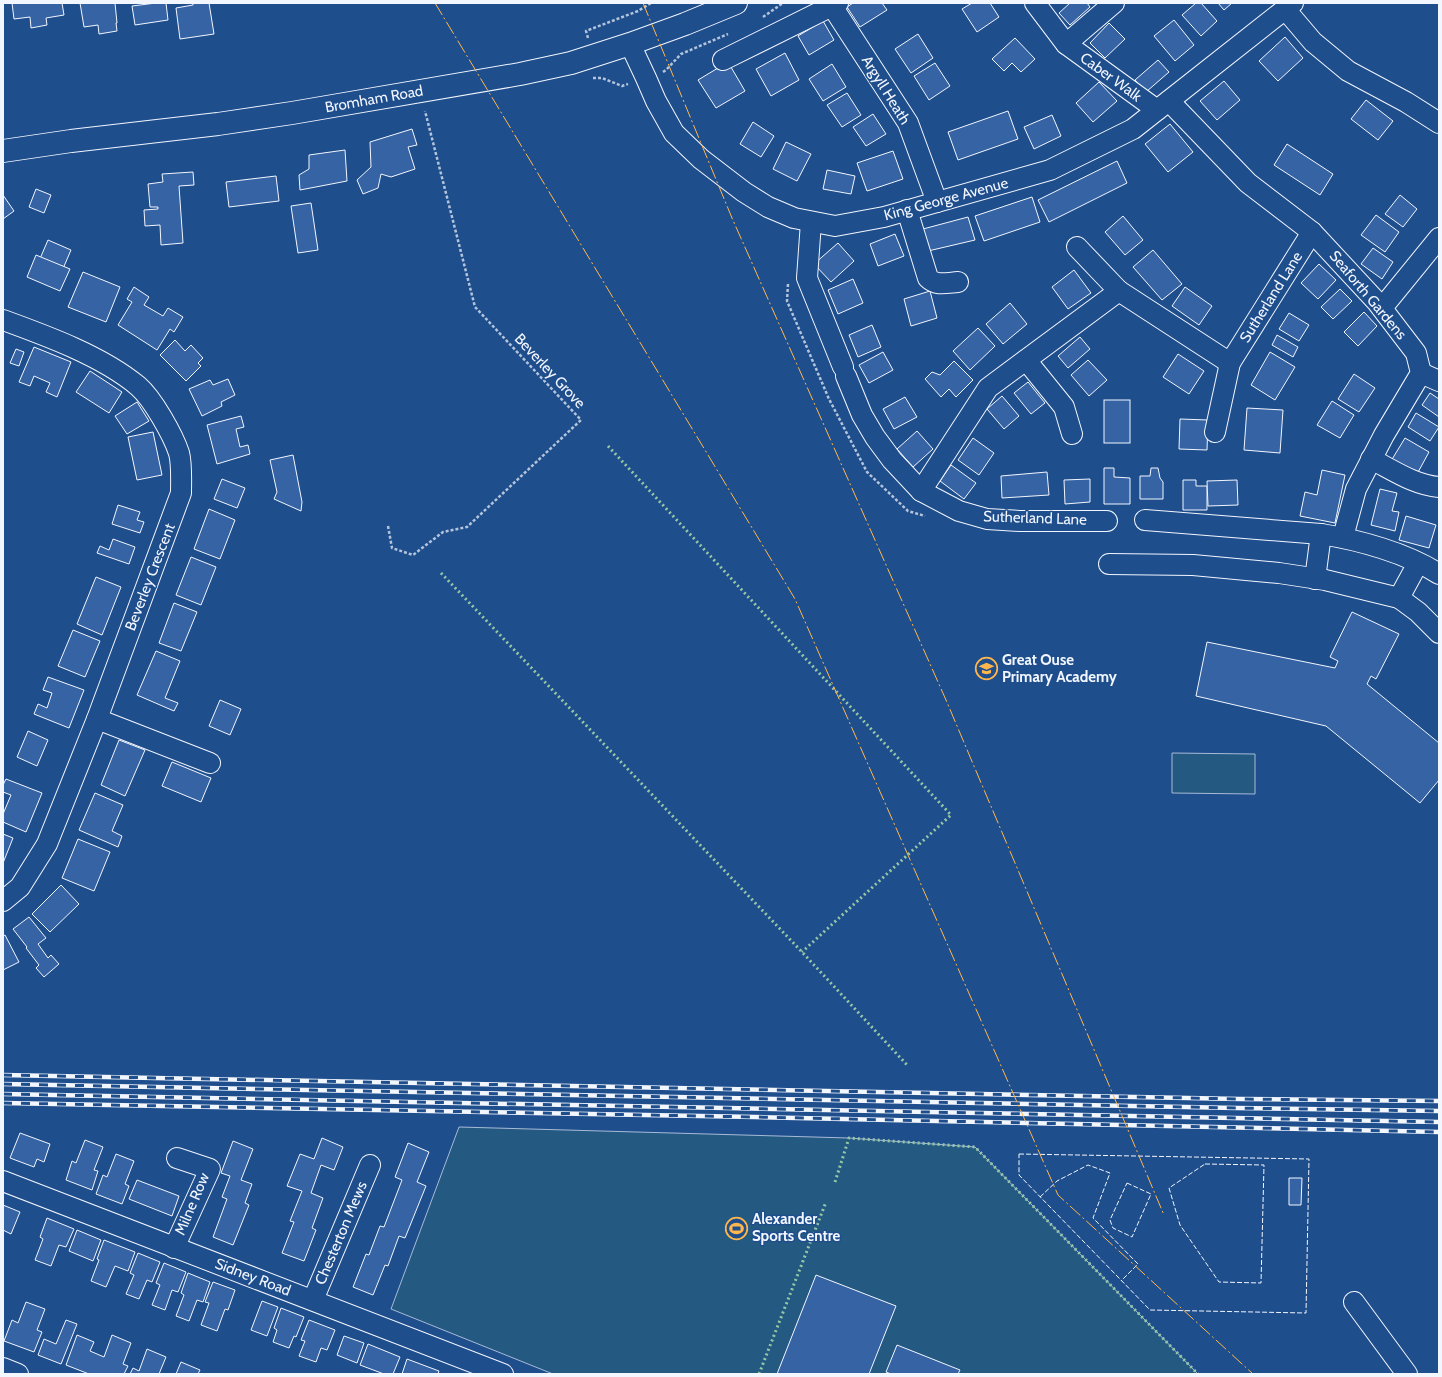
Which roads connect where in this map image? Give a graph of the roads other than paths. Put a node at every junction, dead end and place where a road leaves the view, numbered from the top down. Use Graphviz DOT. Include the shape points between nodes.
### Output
graph roads {
  1 [pos="736,3"];
  2 [pos="1035,3"];
  3 [pos="1114,3"];
  4 [pos="835,5"];
  5 [pos="1289,6"];
  6 [pos="630,44"];
  7 [pos="1066,44"];
  8 [pos="723,60"];
  9 [pos="1163,106"];
  10 [pos="1439,123"];
  11 [pos="3,151"];
  12 [pos="937,202"];
  13 [pos="907,210"];
  14 [pos="811,222"];
  15 [pos="1312,232"];
  16 [pos="1439,238"];
  17 [pos="1077,246"];
  18 [pos="958,282"];
  19 [pos="1119,291"];
  20 [pos="1382,308"];
  21 [pos="3,320"];
  22 [pos="1026,360"];
  23 [pos="1230,363"];
  24 [pos="1421,373"];
  25 [pos="1439,381"];
  26 [pos="1215,432"];
  27 [pos="1072,434"];
  28 [pos="1371,459"];
  29 [pos="1439,487"];
  30 [pos="921,491"];
  31 [pos="1145,520"];
  32 [pos="1107,521"];
  33 [pos="1321,534"];
  34 [pos="1343,537"];
  35 [pos="1418,563"];
  36 [pos="1109,564"];
  37 [pos="1439,574"];
  38 [pos="1315,579"];
  39 [pos="1400,598"];
  40 [pos="1439,634"];
  41 [pos="97,719"];
  42 [pos="210,763"];
  43 [pos="3,902"];
  44 [pos="177,1158"];
  45 [pos="370,1165"];
  46 [pos="3,1181"];
  47 [pos="174,1248"];
  48 [pos="313,1300"];
  49 [pos="1354,1302"];
  50 [pos="3,1368"];
  51 [pos="18,1374"];
  52 [pos="504,1374"];
  53 [pos="1407,1374"];
  1 -- 6 [label="main road, Bromham Road"];
  2 -- 7 [label="street, Caber Walk"];
  3 -- 7 [label="street, Caber Walk"];
  4 -- 8 [label="street"];
  4 -- 12 [label="street, Argyll Heath" via="908,123"];
  5 -- 9 [label="street, King George Avenue"];
  5 -- 10 [label="street" via="1313,42 1348,71"];
  6 -- 11 [label="main road, Bromham Road" via="571,63 520,74 334,106 218,124"];
  6 -- 14 [label="street, King George Avenue" via="674,133 701,159 744,192 768,207"];
  7 -- 9 [label="street, Caber Walk"];
  9 -- 12 [label="street, King George Avenue" via="1133,129 1050,170"];
  9 -- 15 [label="street, Seaforth Gardens" via="1248,183"];
  12 -- 13 [label="street, King George Avenue"];
  13 -- 14 [label="street, King George Avenue" via="835,226"];
  13 -- 18 [label="street" via="928,278 941,284"];
  14 -- 30 [label="street, Sutherland Lane" via="807,278 844,372 862,415 875,436 892,460"];
  15 -- 20 [label="street, Seaforth Gardens"];
  15 -- 23 [label="street, Sutherland Lane"];
  16 -- 20 [label="street"];
  17 -- 19 [label="street"];
  19 -- 22 [label="street"];
  19 -- 23 [label="street"];
  20 -- 24 [label="street, Seaforth Gardens" via="1416,353"];
  21 -- 41 [label="street, Beverley Crescent" via="44,335 109,365 140,387 163,418 179,454 181,493"];
  22 -- 27 [label="street" via="1064,407"];
  22 -- 30 [label="street" via="988,388"];
  23 -- 26 [label="street, Sutherland Lane"];
  24 -- 25 [label="street"];
  24 -- 28 [label="street"];
  28 -- 29 [label="street" via="1408,478"];
  28 -- 34 [label="street" via="1356,489"];
  30 -- 32 [label="street, Sutherland Lane" via="959,511 987,518"];
  31 -- 33 [label="street"];
  33 -- 34 [label="street"];
  33 -- 38 [label="street"];
  34 -- 35 [label="street" via="1404,556"];
  35 -- 37 [label="street"];
  35 -- 39 [label="street"];
  36 -- 38 [label="street" via="1193,565 1279,572"];
  38 -- 39 [label="street"];
  39 -- 40 [label="street"];
  41 -- 42 [label="street"];
  41 -- 43 [label="street, Beverley Crescent" via="47,844 20,887"];
  44 -- 47 [label="street, Milne Row" via="210,1169"];
  45 -- 48 [label="street, Chesterton Mews"];
  46 -- 47 [label="street, Sidney Road"];
  47 -- 48 [label="street, Sidney Road"];
  48 -- 52 [label="street, Sidney Road"];
  49 -- 53 [label="street"];
  50 -- 51 [label="street"];
}
